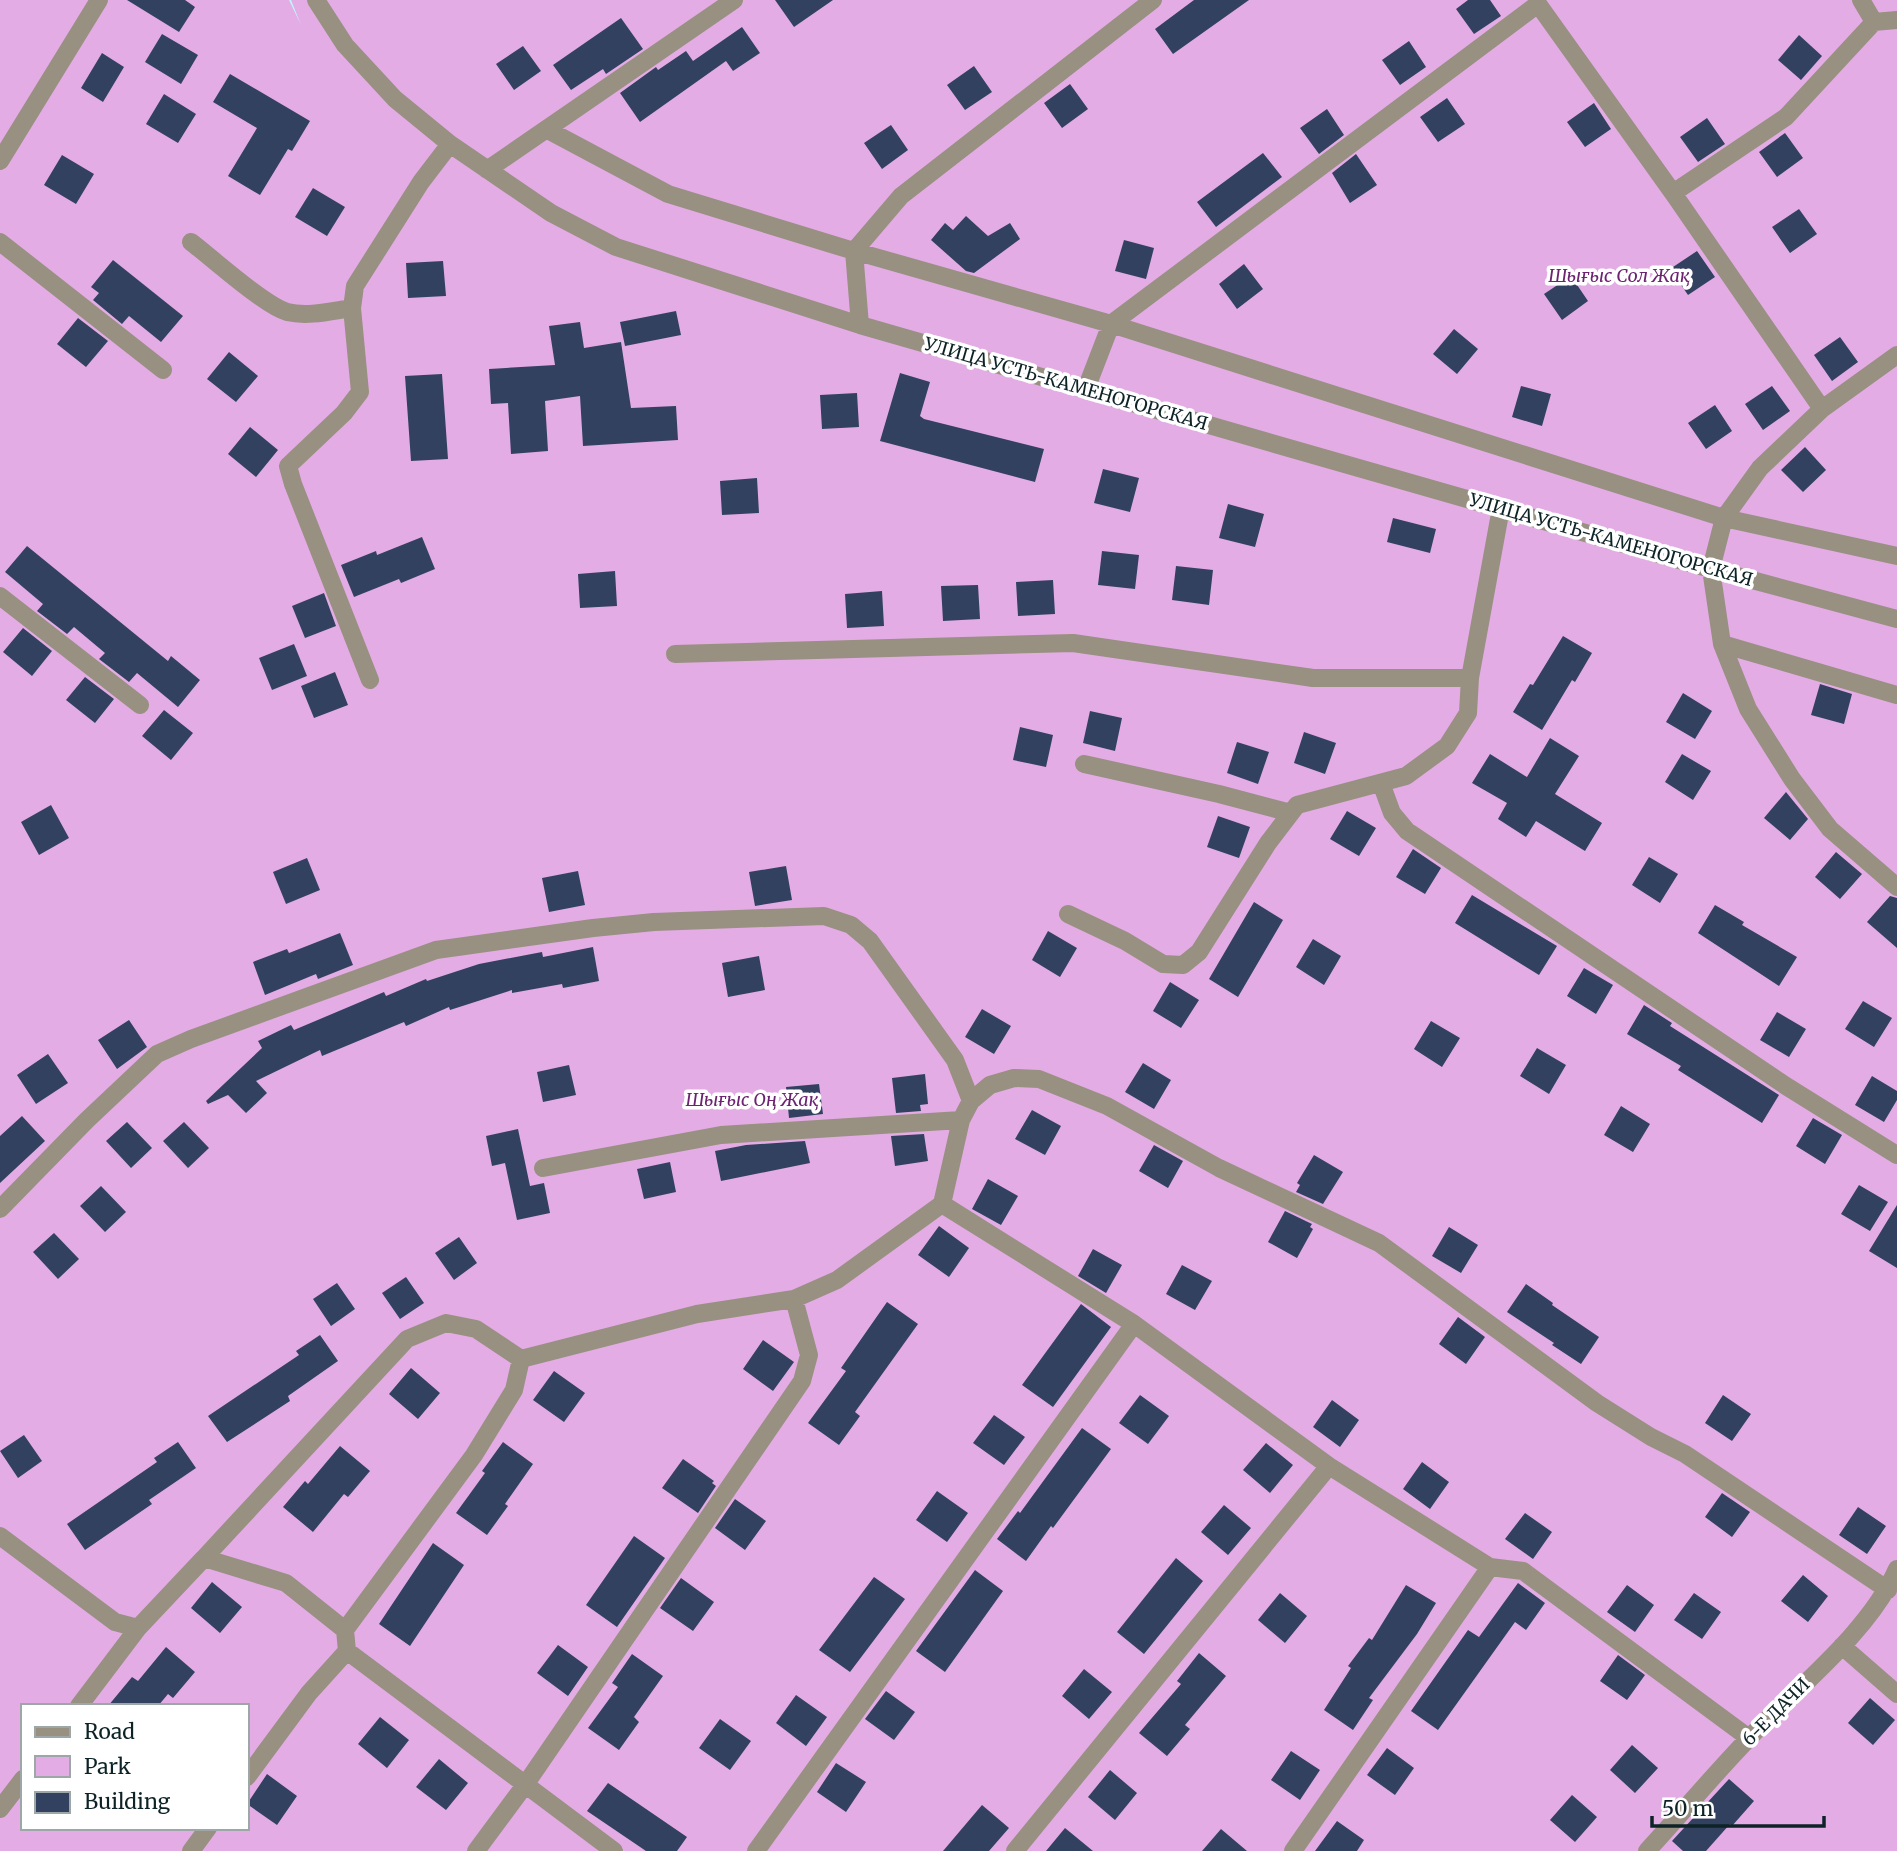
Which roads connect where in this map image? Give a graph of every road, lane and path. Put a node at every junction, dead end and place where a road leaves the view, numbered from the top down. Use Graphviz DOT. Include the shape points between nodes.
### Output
graph roads {
  1 [pos="99,0"];
  2 [pos="316,0"];
  3 [pos="734,0"];
  4 [pos="1153,0"];
  5 [pos="1861,0"];
  6 [pos="1537,2"];
  7 [pos="1897,20"];
  8 [pos="1874,23"];
  9 [pos="546,129"];
  10 [pos="450,144"];
  11 [pos="0,161"];
  12 [pos="487,170"];
  13 [pos="1672,193"];
  14 [pos="0,242"];
  15 [pos="191,242"];
  16 [pos="854,251"];
  17 [pos="352,308"];
  18 [pos="1111,324"];
  19 [pos="860,325"];
  20 [pos="1897,355"];
  21 [pos="163,370"];
  22 [pos="1086,389"];
  23 [pos="1822,409"];
  24 [pos="1501,508"];
  25 [pos="1724,518"];
  26 [pos="1897,556"];
  27 [pos="1711,569"];
  28 [pos="0,596"];
  29 [pos="1897,619"];
  30 [pos="1722,644"];
  31 [pos="675,654"];
  32 [pos="1470,678"];
  33 [pos="370,680"];
  34 [pos="1897,695"];
  35 [pos="140,705"];
  36 [pos="1084,764"];
  37 [pos="1381,783"];
  38 [pos="1291,813"];
  39 [pos="1897,887"];
  40 [pos="1068,914"];
  41 [pos="971,1101"];
  42 [pos="961,1120"];
  43 [pos="1897,1156"];
  44 [pos="543,1168"];
  45 [pos="942,1204"];
  46 [pos="0,1209"];
  47 [pos="794,1300"];
  48 [pos="1134,1324"];
  49 [pos="521,1359"];
  50 [pos="1329,1466"];
  51 [pos="0,1536"];
  52 [pos="204,1558"];
  53 [pos="1490,1567"];
  54 [pos="1897,1569"];
  55 [pos="1888,1590"];
  56 [pos="138,1629"];
  57 [pos="345,1630"];
  58 [pos="1842,1646"];
  59 [pos="347,1651"];
  60 [pos="1897,1694"];
  61 [pos="81,1704"];
  62 [pos="1749,1738"];
  63 [pos="248,1776"];
  64 [pos="21,1782"];
  65 [pos="525,1785"];
  66 [pos="0,1809"];
  67 [pos="207,1830"];
  68 [pos="191,1851"];
  69 [pos="477,1851"];
  70 [pos="614,1851"];
  71 [pos="756,1851"];
  72 [pos="1015,1851"];
  73 [pos="1293,1851"];
  74 [pos="1647,1851"];
  1 -- 11 [label="street"];
  2 -- 10 [label="street, УЛИЦА УСТЬ-КАМЕНОГОРСКАЯ" via="345,45 395,99"];
  3 -- 9 [label="street"];
  4 -- 16 [label="street" via="901,196"];
  5 -- 8 [label="street"];
  6 -- 13 [label="street"];
  6 -- 18 [label="street"];
  7 -- 8 [label="street"];
  8 -- 13 [label="street" via="1786,117"];
  9 -- 12 [label="street"];
  9 -- 16 [label="street" via="668,194"];
  10 -- 12 [label="street, УЛИЦА УСТЬ-КАМЕНОГОРСКАЯ"];
  10 -- 17 [label="street" via="355,286"];
  12 -- 19 [label="street, УЛИЦА УСТЬ-КАМЕНОГОРСКАЯ" via="551,213 616,247"];
  13 -- 23 [label="street"];
  14 -- 21 [label="street"];
  15 -- 17 [label="street" via="286,312 312,314"];
  16 -- 18 [label="street"];
  16 -- 19 [label="street"];
  17 -- 33 [label="street" via="360,392 288,466"];
  18 -- 22 [label="street"];
  18 -- 25 [label="street"];
  19 -- 22 [label="street, УЛИЦА УСТЬ-КАМЕНОГОРСКАЯ"];
  20 -- 23 [label="street"];
  22 -- 24 [label="street, УЛИЦА УСТЬ-КАМЕНОГОРСКАЯ"];
  23 -- 25 [label="street" via="1760,468"];
  24 -- 27 [label="street, УЛИЦА УСТЬ-КАМЕНОГОРСКАЯ"];
  24 -- 32 [label="street"];
  25 -- 26 [label="street"];
  25 -- 27 [label="street"];
  27 -- 29 [label="street, УЛИЦА УСТЬ-КАМЕНОГОРСКАЯ"];
  27 -- 30 [label="street"];
  28 -- 35 [label="street"];
  30 -- 34 [label="street"];
  30 -- 39 [label="street" via="1748,709 1792,779 1830,829"];
  31 -- 32 [label="street" via="1073,643 1313,678"];
  32 -- 37 [label="street" via="1468,713 1447,746 1406,776"];
  36 -- 38 [label="street"];
  37 -- 38 [label="street" via="1297,805"];
  37 -- 43 [label="street" via="1392,813 1407,831"];
  38 -- 40 [label="street" via="1199,952 1184,965 1163,964 1125,940"];
  41 -- 42 [label="street"];
  41 -- 46 [label="street" via="955,1060 870,941 851,925 824,916 593,928 436,950 157,1055"];
  41 -- 55 [label="street" via="990,1085 1014,1078 1039,1079 1107,1107 1219,1168 1379,1243 1597,1403 1685,1454"];
  42 -- 44 [label="street" via="722,1135"];
  42 -- 45 [label="street"];
  45 -- 47 [label="street" via="837,1280"];
  45 -- 48 [label="street"];
  47 -- 49 [label="street" via="697,1314"];
  47 -- 65 [label="street" via="809,1355 802,1381"];
  48 -- 50 [label="street"];
  48 -- 71 [label="street"];
  49 -- 52 [label="street" via="476,1329 446,1323 407,1339"];
  49 -- 57 [label="street" via="514,1390 474,1455"];
  50 -- 53 [label="street"];
  50 -- 72 [label="street"];
  51 -- 56 [label="street" via="115,1622"];
  52 -- 56 [label="street"];
  52 -- 57 [label="street" via="286,1583"];
  53 -- 62 [label="street" via="1523,1571"];
  53 -- 73 [label="street"];
  54 -- 55 [label="street, 6-Е ДАЧИ"];
  55 -- 58 [label="street, 6-Е ДАЧИ"];
  56 -- 61 [label="street"];
  57 -- 59 [label="street"];
  58 -- 60 [label="street"];
  58 -- 62 [label="street, 6-Е ДАЧИ"];
  59 -- 63 [label="street" via="309,1693"];
  59 -- 65 [label="street"];
  62 -- 74 [label="street, 6-Е ДАЧИ"];
  64 -- 66 [label="street"];
  65 -- 69 [label="street"];
  65 -- 70 [label="street"];
  67 -- 68 [label="street"];
}
